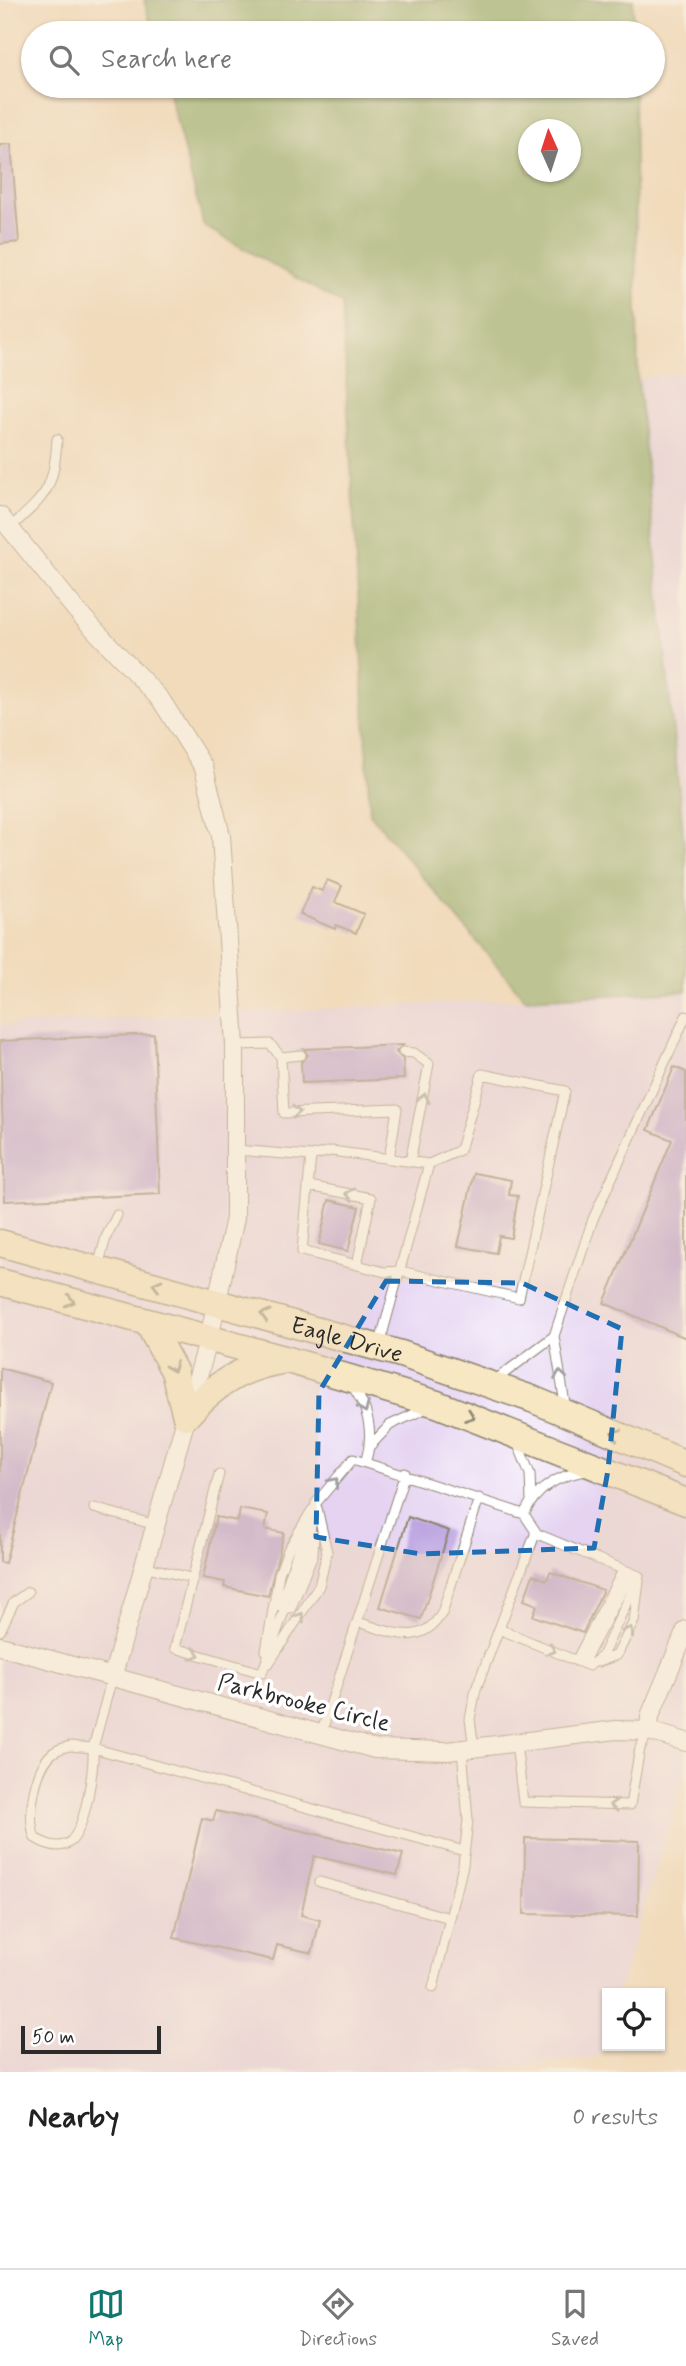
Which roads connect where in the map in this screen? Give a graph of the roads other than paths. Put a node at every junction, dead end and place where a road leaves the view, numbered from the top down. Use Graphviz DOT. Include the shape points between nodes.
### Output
graph roads {
  1 [pos="57,439"];
  2 [pos="5,522"];
  3 [pos="686,1016"];
  4 [pos="235,1045"];
  5 [pos="403,1052"];
  6 [pos="301,1055"];
  7 [pos="281,1057"];
  8 [pos="235,1150"];
  9 [pos="311,1156"];
  10 [pos="390,1159"];
  11 [pos="410,1162"];
  12 [pos="429,1164"];
  13 [pos="309,1186"];
  14 [pos="117,1215"];
  15 [pos="0,1243"];
  16 [pos="357,1265"];
  17 [pos="97,1268"];
  18 [pos="400,1271"];
  19 [pos="0,1282"];
  20 [pos="217,1301"];
  21 [pos="148,1322"];
  22 [pos="554,1336"];
  23 [pos="209,1338"];
  24 [pos="379,1348"];
  25 [pos="288,1360"];
  26 [pos="342,1375"];
  27 [pos="489,1384"];
  28 [pos="437,1405"];
  29 [pos="566,1413"];
  30 [pos="186,1416"];
  31 [pos="509,1430"];
  32 [pos="370,1446"];
  33 [pos="366,1460"];
  34 [pos="684,1461"];
  35 [pos="608,1470"];
  36 [pos="405,1473"];
  37 [pos="219,1474"];
  38 [pos="479,1498"];
  39 [pos="531,1501"];
  40 [pos="686,1502"];
  41 [pos="316,1503"];
  42 [pos="94,1508"];
  43 [pos="524,1514"];
  44 [pos="156,1525"];
  45 [pos="535,1533"];
  46 [pos="144,1566"];
  47 [pos="631,1573"];
  48 [pos="191,1578"];
  49 [pos="28,1592"];
  50 [pos="357,1622"];
  51 [pos="499,1629"];
  52 [pos="686,1630"];
  53 [pos="0,1631"];
  54 [pos="0,1646"];
  55 [pos="583,1663"];
  56 [pos="262,1673"];
  57 [pos="112,1678"];
  58 [pos="649,1731"];
  59 [pos="321,1734"];
  60 [pos="686,1742"];
  61 [pos="516,1743"];
  62 [pos="93,1748"];
  63 [pos="468,1749"];
  64 [pos="464,1851"];
  65 [pos="320,1882"];
  66 [pos="450,1917"];
  67 [pos="433,1988"];
  1 -- 2 [label="lane" via="54,476 45,495"];
  2 -- 4 [label="street" via="76,610 161,700 204,768 221,836"];
  3 -- 22 [label="lane" via="593,1219"];
  4 -- 7 [label="lane" via="270,1044"];
  4 -- 8 [label="street"];
  11 -- 5 [label="lane, one-way" via="429,1064 425,1058"];
  6 -- 7 [label="lane"];
  7 -- 10 [label="lane, one-way" via="284,1113 397,1109"];
  8 -- 9 [label="lane"];
  8 -- 20 [label="street" via="235,1218"];
  9 -- 10 [label="lane" via="331,1151"];
  9 -- 13 [label="lane"];
  10 -- 11 [label="lane"];
  11 -- 12 [label="lane"];
  12 -- 18 [label="lane"];
  12 -- 18 [label="lane" via="460,1150 482,1074 565,1091 519,1298"];
  13 -- 16 [label="lane" via="302,1251"];
  16 -- 13 [label="lane, one-way" via="371,1198"];
  14 -- 17 [label="lane"];
  15 -- 17 [label="street, Eagle Drive"];
  16 -- 18 [label="lane"];
  20 -- 17 [label="street, Eagle Drive, one-way"];
  18 -- 24 [label="lane"];
  19 -- 21 [label="street, Eagle Drive, one-way"];
  20 -- 23 [label="street"];
  24 -- 20 [label="street, Eagle Drive, one-way"];
  21 -- 23 [label="street, Eagle Drive"];
  21 -- 30 [label="street, one-way" via="174,1371"];
  22 -- 27 [label="lane"];
  29 -- 22 [label="lane, one-way"];
  23 -- 25 [label="street, Eagle Drive"];
  23 -- 30 [label="street"];
  24 -- 27 [label="street, Eagle Drive"];
  25 -- 26 [label="street, Eagle Drive"];
  25 -- 30 [label="street" via="246,1369 224,1380"];
  26 -- 28 [label="street, Eagle Drive"];
  26 -- 32 [label="lane, one-way" via="366,1410"];
  27 -- 29 [label="street, Eagle Drive"];
  28 -- 31 [label="street, Eagle Drive, one-way"];
  28 -- 32 [label="lane" via="390,1425"];
  34 -- 29 [label="street, Eagle Drive, one-way"];
  30 -- 44 [label="street"];
  31 -- 35 [label="street, Eagle Drive"];
  31 -- 39 [label="lane" via="527,1461"];
  32 -- 33 [label="lane"];
  33 -- 36 [label="lane"];
  41 -- 33 [label="lane, one-way" via="353,1459"];
  35 -- 39 [label="lane" via="564,1476"];
  35 -- 40 [label="street, Eagle Drive"];
  36 -- 38 [label="lane"];
  36 -- 50 [label="lane"];
  37 -- 48 [label="lane"];
  38 -- 43 [label="lane"];
  38 -- 50 [label="lane" via="442,1613 432,1629 402,1635"];
  39 -- 43 [label="lane"];
  41 -- 56 [label="lane" via="305,1553"];
  41 -- 56 [label="lane" via="288,1549 279,1574"];
  56 -- 41 [label="lane, one-way" via="319,1586 327,1552"];
  42 -- 44 [label="lane"];
  43 -- 45 [label="lane"];
  44 -- 46 [label="street"];
  45 -- 47 [label="lane"];
  45 -- 51 [label="lane"];
  46 -- 48 [label="lane"];
  46 -- 57 [label="street"];
  47 -- 55 [label="lane"];
  47 -- 55 [label="lane" via="602,1656"];
  55 -- 47 [label="lane, one-way" via="617,1655 634,1621"];
  48 -- 56 [label="lane, one-way" via="175,1648"];
  49 -- 53 [label="lane" via="14,1602"];
  50 -- 59 [label="lane"];
  51 -- 55 [label="lane, one-way"];
  51 -- 63 [label="lane" via="476,1689"];
  52 -- 58 [label="street" via="650,1716"];
  54 -- 57 [label="street, Parkbrooke Circle"];
  57 -- 59 [label="street, Parkbrooke Circle"];
  57 -- 62 [label="lane"];
  58 -- 60 [label="street, Parkbrooke Circle"];
  58 -- 61 [label="street, Parkbrooke Circle" via="616,1730"];
  58 -- 61 [label="lane, one-way" via="640,1748 630,1805 523,1802"];
  59 -- 63 [label="street, Parkbrooke Circle" via="375,1749"];
  61 -- 63 [label="street, Parkbrooke Circle"];
  62 -- 62 [label="lane" via="70,1746 54,1752 40,1773 29,1825 34,1838 58,1847 69,1843 76,1833 94,1766"];
  62 -- 64 [label="lane"];
  63 -- 64 [label="lane"];
  64 -- 66 [label="lane"];
  65 -- 66 [label="lane"];
  66 -- 67 [label="lane"];
}
